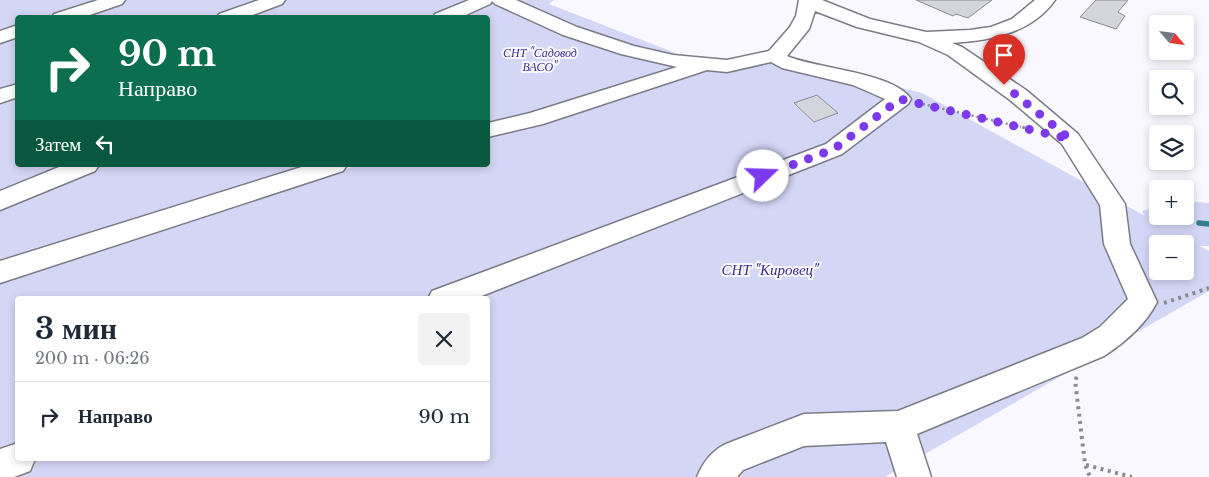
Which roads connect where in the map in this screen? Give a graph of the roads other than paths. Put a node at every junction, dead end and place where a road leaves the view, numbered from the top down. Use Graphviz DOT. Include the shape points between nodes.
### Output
graph roads {
  1 [pos="116,0"];
  2 [pos="276,0"];
  3 [pos="484,0"];
  4 [pos="501,0"];
  5 [pos="808,0"];
  6 [pos="813,0"];
  7 [pos="1046,0"];
  8 [pos="70,15"];
  9 [pos="234,15"];
  10 [pos="449,15"];
  11 [pos="15,32"];
  12 [pos="0,37"];
  13 [pos="926,38"];
  14 [pos="776,55"];
  15 [pos="705,65"];
  16 [pos="15,91"];
  17 [pos="0,96"];
  18 [pos="490,130"];
  19 [pos="82,167"];
  20 [pos="328,167"];
  21 [pos="0,201"];
  22 [pos="0,272"];
  23 [pos="450,296"];
  24 [pos="898,426"];
  25 [pos="15,460"];
  26 [pos="0,466"];
  27 [pos="714,477"];
  28 [pos="914,477"];
  1 -- 8 [label="street"];
  2 -- 9 [label="street"];
  3 -- 10 [label="street"];
  4 -- 15 [label="street" via="570,31 628,50"];
  5 -- 14 [label="street" via="799,29"];
  6 -- 13 [label="street" via="816,5 864,22"];
  7 -- 13 [label="street" via="1019,23 995,32"];
  11 -- 12 [label="street"];
  13 -- 24 [label="street" via="976,65 1070,139 1112,204 1117,244 1143,302 1110,336 1093,347"];
  14 -- 15 [label="street" via="727,66"];
  14 -- 23 [label="street" via="789,64 885,88 900,99 834,149"];
  15 -- 18 [label="street" via="535,119"];
  16 -- 17 [label="street"];
  19 -- 21 [label="lane"];
  20 -- 22 [label="street"];
  24 -- 27 [label="street" via="804,430 730,458"];
  24 -- 28 [label="street"];
  25 -- 26 [label="street"];
}
